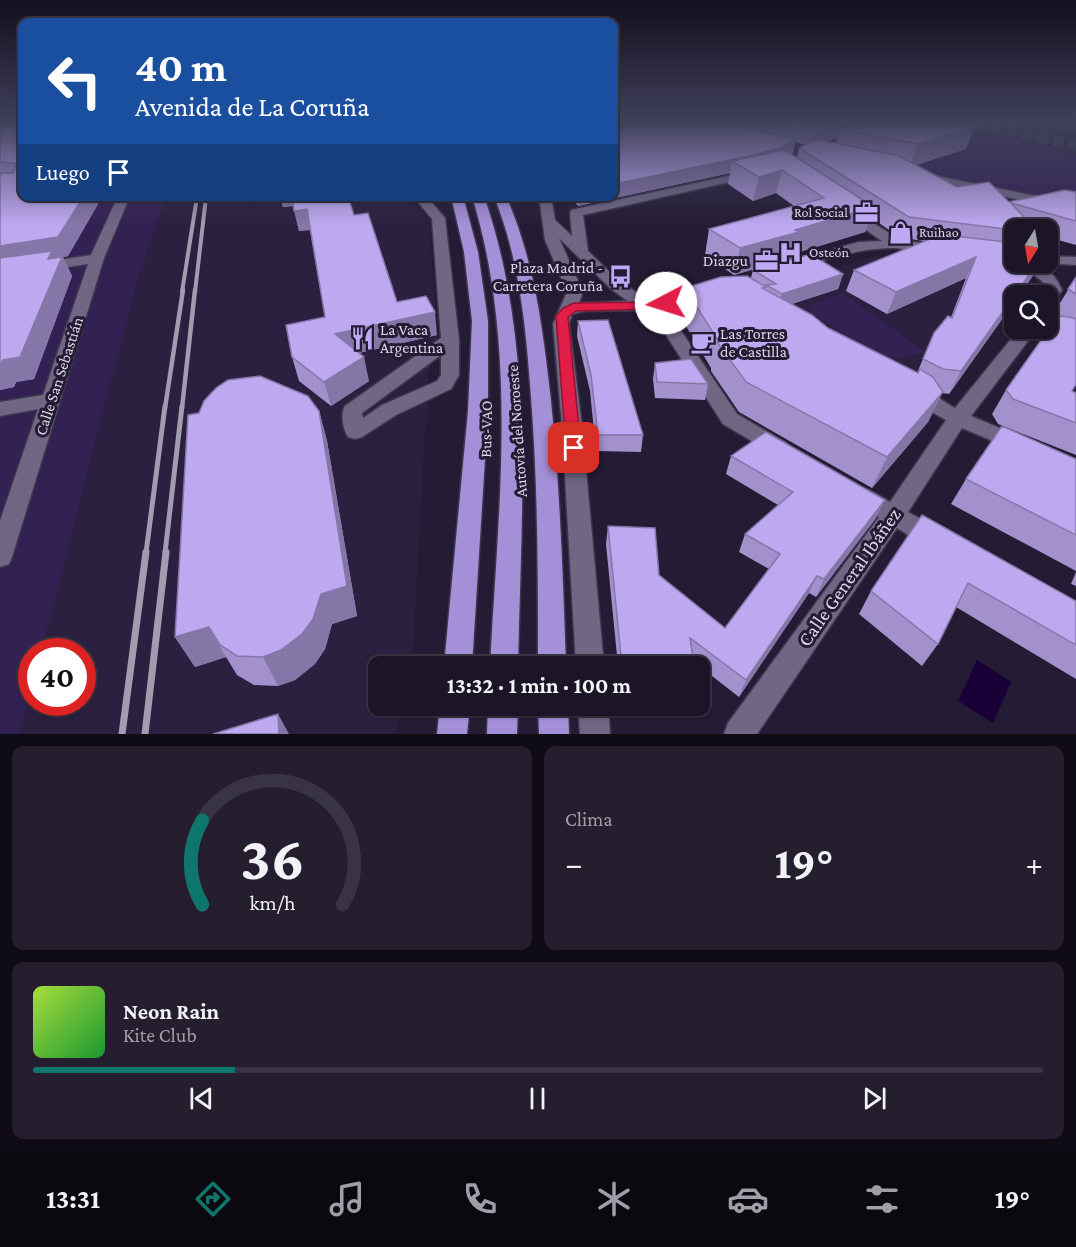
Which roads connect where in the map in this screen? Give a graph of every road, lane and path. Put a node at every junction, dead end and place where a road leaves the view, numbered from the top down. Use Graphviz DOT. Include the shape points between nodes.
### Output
graph roads {
  1 [pos="759,172"];
  2 [pos="913,174"];
  3 [pos="122,201"];
  4 [pos="423,201"];
  5 [pos="458,201"];
  6 [pos="480,201"];
  7 [pos="502,201"];
  8 [pos="546,201"];
  9 [pos="839,205"];
  10 [pos="1076,208"];
  11 [pos="551,223"];
  12 [pos="896,244"];
  13 [pos="581,252"];
  14 [pos="955,252"];
  15 [pos="97,258"];
  16 [pos="1058,260"];
  17 [pos="1076,261"];
  18 [pos="782,268"];
  19 [pos="0,273"];
  20 [pos="1040,273"];
  21 [pos="1052,285"];
  22 [pos="616,286"];
  23 [pos="722,287"];
  24 [pos="572,296"];
  25 [pos="650,305"];
  26 [pos="1058,333"];
  27 [pos="1020,339"];
  28 [pos="450,340"];
  29 [pos="1076,340"];
  30 [pos="898,384"];
  31 [pos="51,400"];
  32 [pos="0,409"];
  33 [pos="958,418"];
  34 [pos="1033,450"];
  35 [pos="801,461"];
  36 [pos="842,485"];
  37 [pos="893,515"];
  38 [pos="954,550"];
  39 [pos="0,557"];
  40 [pos="459,656"];
  41 [pos="504,656"];
  42 [pos="552,656"];
  43 [pos="589,656"];
  44 [pos="454,716"];
  45 [pos="503,716"];
  46 [pos="553,716"];
  47 [pos="594,716"];
  48 [pos="452,734"];
  49 [pos="502,734"];
  50 [pos="554,734"];
  51 [pos="595,734"];
  52 [pos="739,734"];
  1 -- 13 [label="street" via="576,213"];
  2 -- 10 [label="street"];
  3 -- 15 [label="street, Calle San Sebastián"];
  4 -- 28 [label="street" via="438,218"];
  5 -- 40 [label="highway, Autovía del Noroeste" via="471,252 480,321 478,411"];
  6 -- 41 [label="highway, Bus-VAO" via="496,250 508,323 512,412"];
  7 -- 42 [label="highway, Autovía del Noroeste" via="519,246 534,318 548,470"];
  8 -- 11 [label="street"];
  9 -- 12 [label="street"];
  11 -- 13 [label="street"];
  11 -- 24 [label="street" via="552,240"];
  12 -- 14 [label="street"];
  12 -- 18 [label="street" via="859,246"];
  13 -- 22 [label="street"];
  15 -- 19 [label="street"];
  15 -- 31 [label="street, Calle San Sebastián"];
  16 -- 17 [label="street"];
  20 -- 21 [label="street"];
  22 -- 24 [label="street" via="600,296"];
  22 -- 25 [label="street"];
  23 -- 25 [label="street"];
  24 -- 25 [label="street" via="585,306"];
  24 -- 43 [label="street" via="561,324"];
  25 -- 35 [label="street" via="730,419"];
  26 -- 29 [label="street"];
  27 -- 33 [label="street, Calle General Ibáñez"];
  28 -- 28 [label="street" via="352,411 355,432 389,410 444,385 450,375"];
  30 -- 33 [label="street"];
  31 -- 32 [label="street"];
  31 -- 39 [label="street, Calle San Sebastián"];
  33 -- 34 [label="street"];
  33 -- 37 [label="street, Calle General Ibáñez"];
  36 -- 37 [label="street"];
  37 -- 38 [label="street"];
  37 -- 52 [label="street, Calle General Ibáñez"];
  44 -- 48 [label="highway"];
  45 -- 49 [label="highway"];
  46 -- 50 [label="highway"];
  47 -- 51 [label="street"];
}
